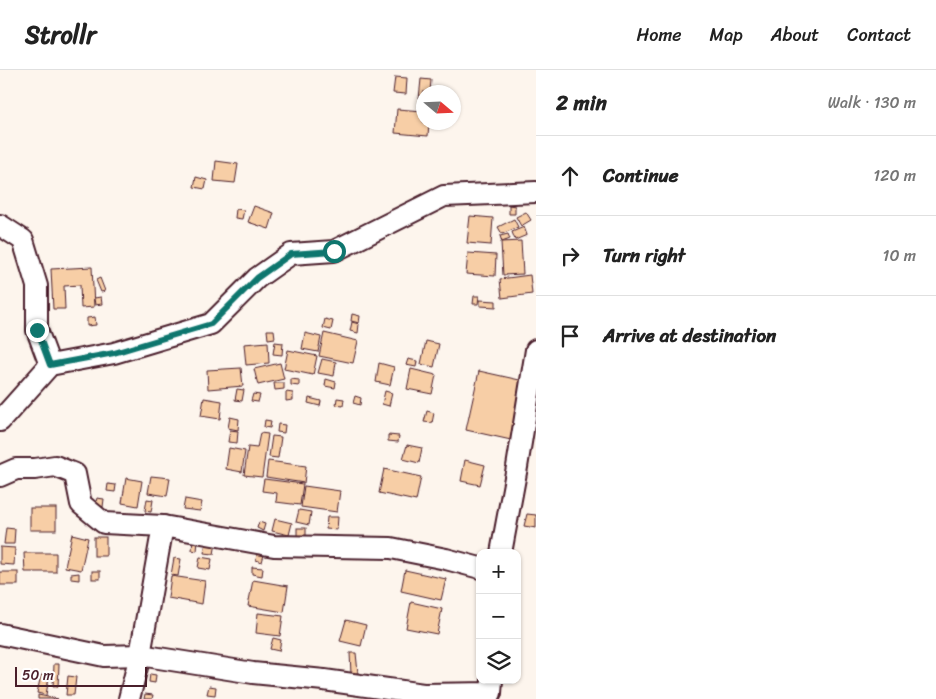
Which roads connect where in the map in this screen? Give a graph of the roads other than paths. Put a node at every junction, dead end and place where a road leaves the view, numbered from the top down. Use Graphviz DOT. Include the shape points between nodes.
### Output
graph roads {
  1 [pos="536,192"];
  2 [pos="0,225"];
  3 [pos="536,350"];
  4 [pos="50,365"];
  5 [pos="0,421"];
  6 [pos="528,449"];
  7 [pos="0,476"];
  8 [pos="163,526"];
  9 [pos="501,549"];
  10 [pos="476,567"];
  11 [pos="0,634"];
  12 [pos="140,655"];
  13 [pos="494,693"];
  14 [pos="129,699"];
  1 -- 4 [label="street" via="444,196 334,251 291,254 257,278 211,324 114,353"];
  2 -- 4 [label="street" via="23,240 36,286 37,330"];
  3 -- 6 [label="street"];
  4 -- 5 [label="street"];
  6 -- 9 [label="street"];
  7 -- 8 [label="street" via="16,469 55,466 74,474 80,504 104,523"];
  8 -- 10 [label="street" via="274,546 391,548"];
  8 -- 12 [label="street"];
  11 -- 12 [label="street" via="104,656"];
  12 -- 13 [label="street" via="423,694"];
  12 -- 14 [label="street"];
}
